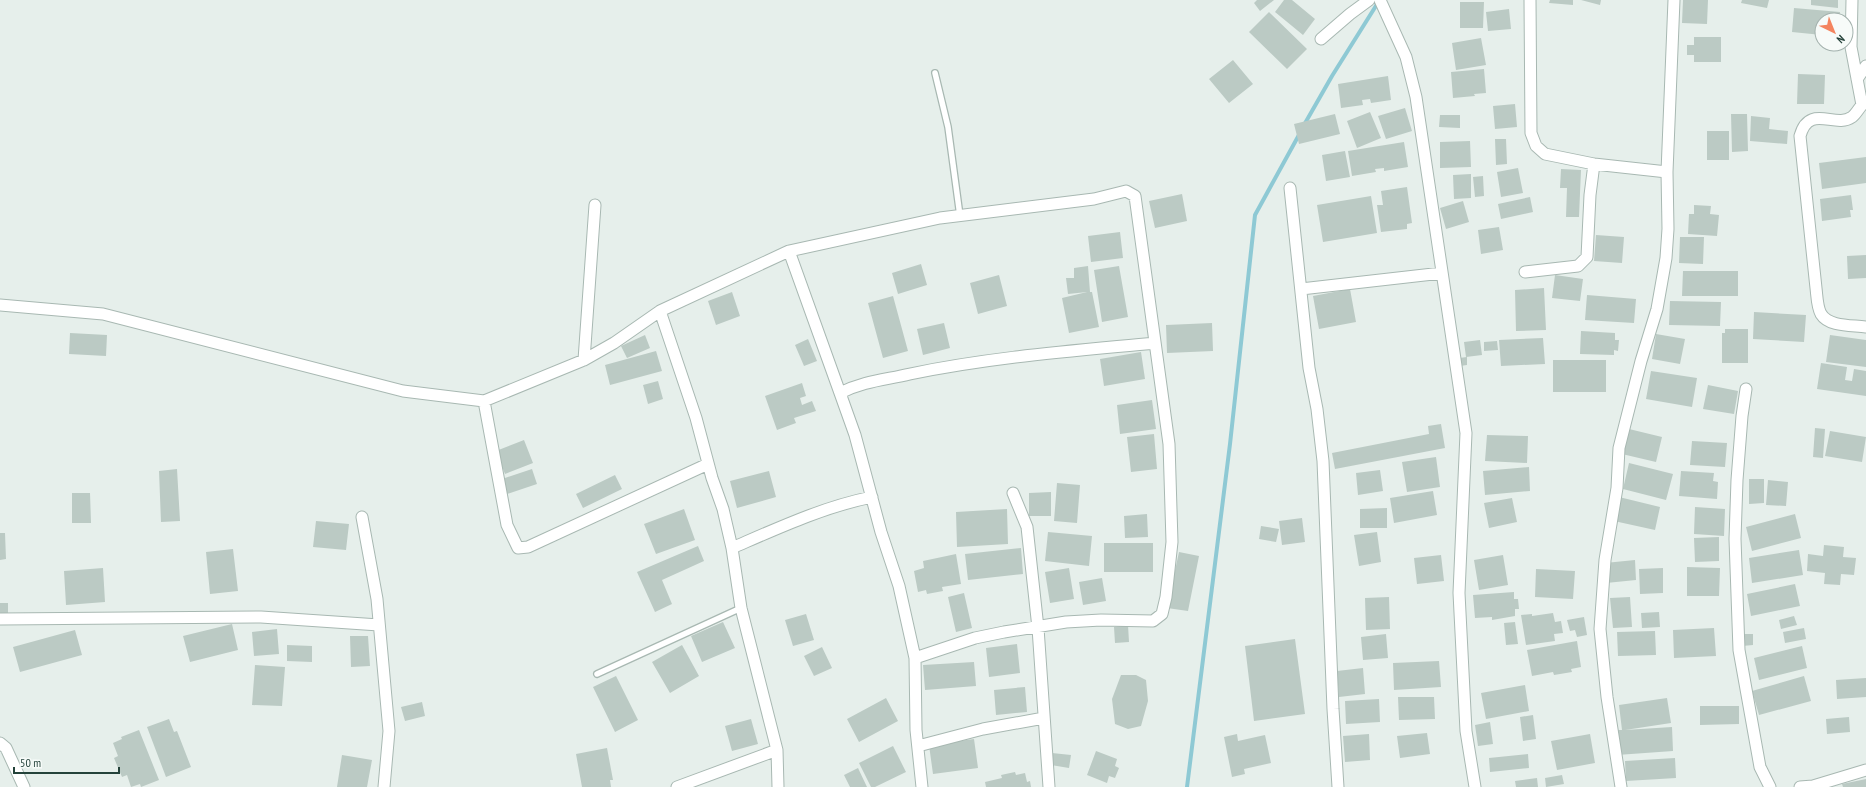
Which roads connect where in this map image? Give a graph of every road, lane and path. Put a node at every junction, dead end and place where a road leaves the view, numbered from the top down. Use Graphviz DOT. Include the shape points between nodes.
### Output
graph roads {
  1 [pos="1369,0"];
  2 [pos="1380,0"];
  3 [pos="1530,0"];
  4 [pos="1674,0"];
  5 [pos="1852,0"];
  6 [pos="1321,39"];
  7 [pos="1866,66"];
  8 [pos="935,72"];
  9 [pos="1857,79"];
  10 [pos="1594,164"];
  11 [pos="1667,172"];
  12 [pos="1290,188"];
  13 [pos="595,205"];
  14 [pos="960,216"];
  15 [pos="789,250"];
  16 [pos="1526,272"];
  17 [pos="1442,273"];
  18 [pos="1300,289"];
  19 [pos="0,305"];
  20 [pos="660,311"];
  21 [pos="1866,327"];
  22 [pos="1155,343"];
  23 [pos="584,360"];
  24 [pos="1746,389"];
  25 [pos="840,393"];
  26 [pos="484,401"];
  27 [pos="708,464"];
  28 [pos="1013,493"];
  29 [pos="872,497"];
  30 [pos="362,517"];
  31 [pos="732,548"];
  32 [pos="741,608"];
  33 [pos="0,619"];
  34 [pos="379,625"];
  35 [pos="1038,628"];
  36 [pos="915,658"];
  37 [pos="597,674"];
  38 [pos="1044,718"];
  39 [pos="0,743"];
  40 [pos="918,746"];
  41 [pos="776,750"];
  42 [pos="1866,770"];
  43 [pos="24,787"];
  44 [pos="384,787"];
  45 [pos="677,787"];
  46 [pos="778,787"];
  47 [pos="922,787"];
  48 [pos="1049,787"];
  49 [pos="1338,787"];
  50 [pos="1475,787"];
  51 [pos="1621,787"];
  52 [pos="1770,787"];
  53 [pos="1800,787"];
  1 -- 6 [label="street"];
  2 -- 17 [label="street" via="1406,57 1416,97"];
  3 -- 10 [label="street" via="1531,133 1536,146 1545,154"];
  4 -- 11 [label="street"];
  5 -- 9 [label="street" via="1851,47"];
  7 -- 9 [label="street"];
  8 -- 14 [label="lane" via="948,127"];
  9 -- 21 [label="street" via="1862,104 1853,116 1847,119 1811,120 1803,126 1800,136 1820,313 1827,320"];
  10 -- 11 [label="street"];
  10 -- 16 [label="street" via="1587,257 1578,266"];
  11 -- 51 [label="street" via="1666,258 1657,309 1619,448 1617,488 1605,560 1600,629 1607,697"];
  12 -- 18 [label="street"];
  13 -- 23 [label="street"];
  14 -- 15 [label="street"];
  14 -- 22 [label="street" via="1094,199 1126,191 1135,196"];
  15 -- 20 [label="street"];
  15 -- 25 [label="street"];
  17 -- 18 [label="street"];
  17 -- 50 [label="street" via="1466,433 1459,593 1466,731"];
  18 -- 49 [label="street" via="1308,368 1317,409 1323,461"];
  19 -- 26 [label="street" via="103,314 403,391"];
  20 -- 23 [label="street"];
  20 -- 27 [label="street" via="696,418"];
  22 -- 25 [label="street" via="1005,357 947,366 856,385"];
  22 -- 35 [label="street" via="1169,444 1171,520 1171,550 1162,614 1153,621 1066,622"];
  23 -- 26 [label="street"];
  24 -- 52 [label="street" via="1736,480 1735,539 1739,650 1760,767"];
  25 -- 29 [label="street"];
  26 -- 27 [label="street" via="506,525 518,548 528,547"];
  27 -- 31 [label="street" via="723,509"];
  28 -- 35 [label="street" via="1027,527"];
  29 -- 31 [label="street" via="811,514"];
  29 -- 36 [label="street" via="899,586"];
  30 -- 34 [label="street" via="377,599"];
  31 -- 32 [label="street"];
  32 -- 37 [label="lane"];
  32 -- 41 [label="street"];
  33 -- 34 [label="street" via="261,617"];
  34 -- 44 [label="street" via="389,731"];
  35 -- 36 [label="street" via="975,638"];
  35 -- 38 [label="street"];
  36 -- 40 [label="street"];
  38 -- 40 [label="street" via="983,729"];
  38 -- 48 [label="street"];
  39 -- 43 [label="street" via="6,748"];
  40 -- 47 [label="street"];
  41 -- 45 [label="street"];
  41 -- 46 [label="street"];
  42 -- 53 [label="street" via="1813,786"];
}
